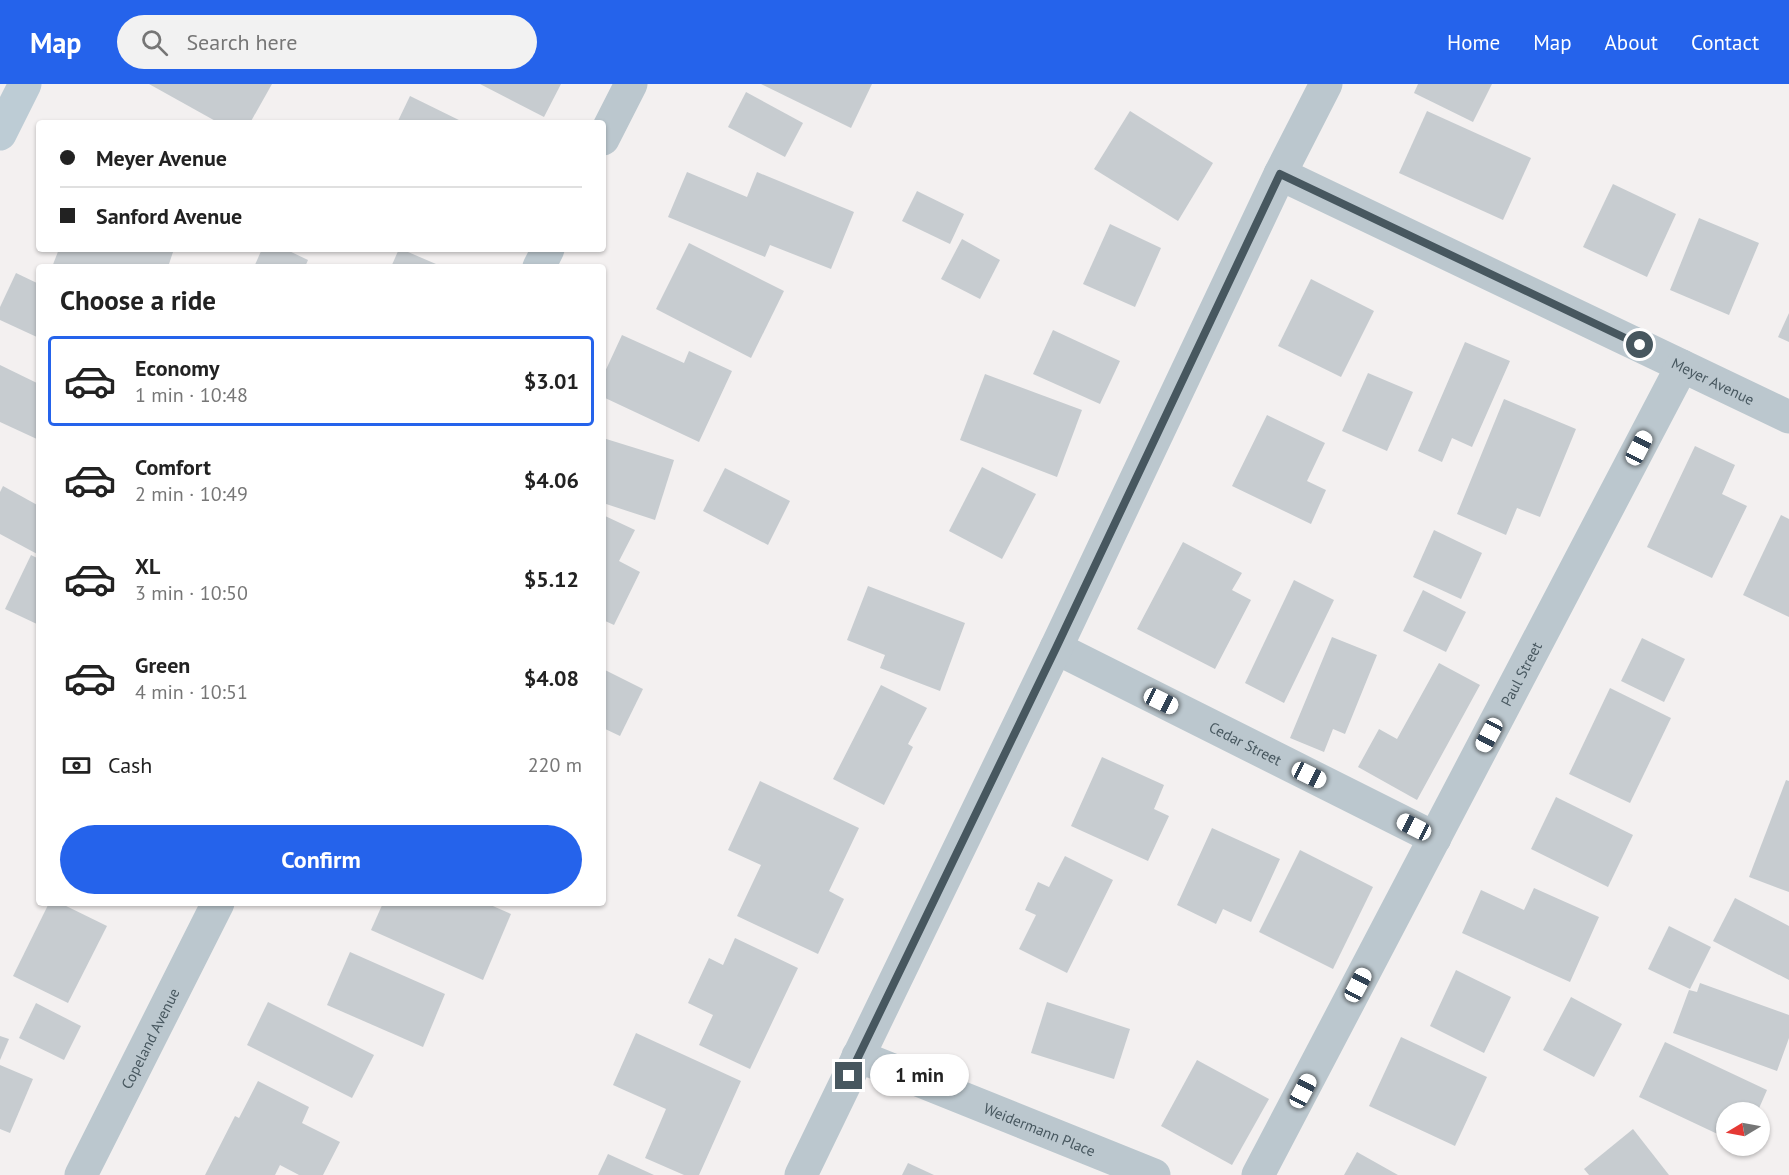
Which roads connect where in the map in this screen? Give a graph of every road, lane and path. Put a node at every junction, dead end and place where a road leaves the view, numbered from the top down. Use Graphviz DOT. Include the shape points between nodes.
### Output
graph roads {
  1 [pos="25,84"];
  2 [pos="631,84"];
  3 [pos="1326,84"];
  4 [pos="606,133"];
  5 [pos="0,134"];
  6 [pos="1280,174"];
  7 [pos="1682,366"];
  8 [pos="1789,417"];
  9 [pos="1056,648"];
  10 [pos="1436,838"];
  11 [pos="216,906"];
  12 [pos="858,1056"];
  13 [pos="81,1175"];
  14 [pos="801,1175"];
  15 [pos="1154,1175"];
  16 [pos="1258,1175"];
  1 -- 5 [label="main road"];
  2 -- 4 [label="street"];
  3 -- 6 [label="street"];
  6 -- 7 [label="street, Meyer Avenue"];
  6 -- 9 [label="street"];
  7 -- 8 [label="street, Meyer Avenue"];
  7 -- 10 [label="street, Paul Street"];
  9 -- 10 [label="street, Cedar Street"];
  9 -- 12 [label="street"];
  10 -- 16 [label="street, Paul Street"];
  11 -- 13 [label="street, Copeland Avenue"];
  12 -- 14 [label="street"];
  12 -- 15 [label="street, Weidermann Place"];
}
